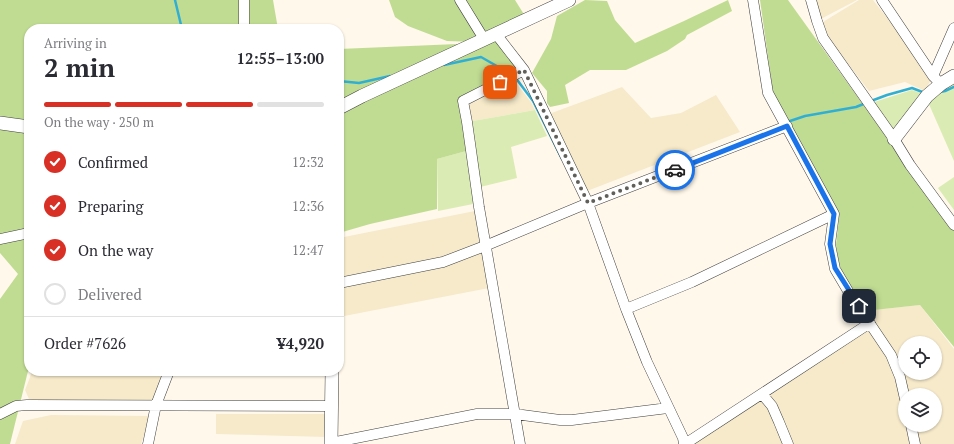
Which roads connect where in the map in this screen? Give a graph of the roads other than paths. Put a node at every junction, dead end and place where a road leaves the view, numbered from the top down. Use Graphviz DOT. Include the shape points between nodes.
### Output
graph roads {
  1 [pos="244,0"];
  2 [pos="460,0"];
  3 [pos="569,0"];
  4 [pos="753,0"];
  5 [pos="811,0"];
  6 [pos="882,0"];
  7 [pos="244,24"];
  8 [pos="954,28"];
  9 [pos="490,37"];
  10 [pos="524,70"];
  11 [pos="954,76"];
  12 [pos="937,80"];
  13 [pos="344,105"];
  14 [pos="0,123"];
  15 [pos="24,126"];
  16 [pos="787,126"];
  17 [pos="894,139"];
  18 [pos="588,203"];
  19 [pos="834,214"];
  20 [pos="954,225"];
  21 [pos="24,234"];
  22 [pos="0,239"];
  23 [pos="485,246"];
  24 [pos="344,282"];
  25 [pos="626,309"];
  26 [pos="870,323"];
  27 [pos="167,376"];
  28 [pos="332,376"];
  29 [pos="902,388"];
  30 [pos="762,394"];
  31 [pos="156,405"];
  32 [pos="331,406"];
  33 [pos="668,408"];
  34 [pos="0,414"];
  35 [pos="515,414"];
  36 [pos="912,432"];
  37 [pos="148,444"];
  38 [pos="331,444"];
  39 [pos="520,444"];
  40 [pos="685,444"];
  41 [pos="788,444"];
  42 [pos="915,444"];
  1 -- 7 [label="street"];
  2 -- 9 [label="street"];
  3 -- 9 [label="street"];
  4 -- 16 [label="street" via="768,93"];
  5 -- 17 [label="street" via="824,38"];
  6 -- 12 [label="street"];
  8 -- 12 [label="street"];
  9 -- 10 [label="street"];
  9 -- 13 [label="street"];
  10 -- 18 [label="street"];
  10 -- 23 [label="street" via="463,100"];
  11 -- 12 [label="street"];
  12 -- 17 [label="street"];
  14 -- 15 [label="street"];
  16 -- 18 [label="street"];
  16 -- 19 [label="street"];
  17 -- 20 [label="street"];
  18 -- 23 [label="street"];
  18 -- 25 [label="street"];
  19 -- 25 [label="street" via="692,282"];
  19 -- 26 [label="street" via="830,244 835,268"];
  21 -- 22 [label="street"];
  23 -- 24 [label="street" via="443,262"];
  23 -- 35 [label="street"];
  25 -- 33 [label="street"];
  26 -- 29 [label="street" via="891,355"];
  26 -- 30 [label="street"];
  27 -- 31 [label="street"];
  28 -- 32 [label="street"];
  30 -- 40 [label="street"];
  30 -- 41 [label="street" via="772,406"];
  31 -- 32 [label="street"];
  31 -- 34 [label="street" via="16,406"];
  31 -- 37 [label="street"];
  32 -- 38 [label="street"];
  33 -- 35 [label="street" via="572,420"];
  33 -- 40 [label="street"];
  35 -- 38 [label="street" via="477,414"];
  35 -- 39 [label="street"];
  36 -- 42 [label="street"];
}
